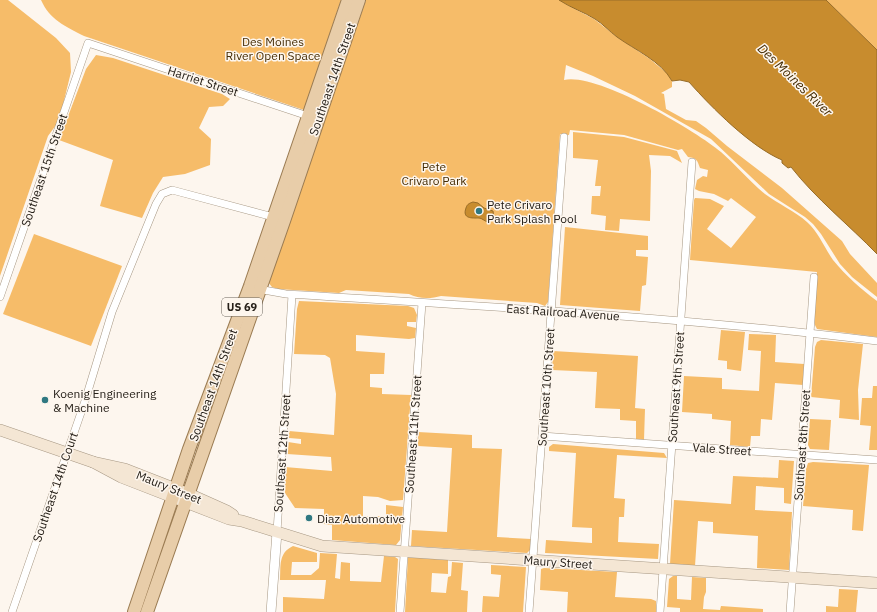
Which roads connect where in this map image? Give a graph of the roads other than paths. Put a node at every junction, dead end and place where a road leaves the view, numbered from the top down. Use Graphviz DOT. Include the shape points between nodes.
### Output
graph roads {
  1 [pos="348,0"];
  2 [pos="359,0"];
  3 [pos="88,43"];
  4 [pos="314,118"];
  5 [pos="564,137"];
  6 [pos="692,162"];
  7 [pos="279,219"];
  8 [pos="814,278"];
  9 [pos="255,288"];
  10 [pos="292,295"];
  11 [pos="0,297"];
  12 [pos="422,303"];
  13 [pos="552,311"];
  14 [pos="681,321"];
  15 [pos="810,333"];
  16 [pos="877,341"];
  17 [pos="0,430"];
  18 [pos="542,436"];
  19 [pos="672,445"];
  20 [pos="66,453"];
  21 [pos="802,454"];
  22 [pos="877,460"];
  23 [pos="174,493"];
  24 [pos="188,498"];
  25 [pos="277,532"];
  26 [pos="404,551"];
  27 [pos="533,560"];
  28 [pos="663,569"];
  29 [pos="793,578"];
  30 [pos="877,583"];
  31 [pos="12,612"];
  32 [pos="134,612"];
  33 [pos="147,612"];
  34 [pos="271,612"];
  35 [pos="400,612"];
  36 [pos="529,612"];
  37 [pos="660,612"];
  38 [pos="790,612"];
  1 -- 4 [label="main road, Southeast 14th Street / US 69"];
  2 -- 4 [label="main road, Southeast 14th Street / US 69"];
  3 -- 4 [label="street, Harriet Street"];
  3 -- 11 [label="street, Southeast 15th Street"];
  4 -- 7 [label="main road, Southeast 14th Street / US 69"];
  5 -- 13 [label="street, Southeast 10th Street"];
  6 -- 14 [label="street, Southeast 9th Street"];
  7 -- 9 [label="main road, Southeast 14th Street / US 69"];
  7 -- 20 [label="street, Southeast 14th Court" via="172,190 162,194 112,312"];
  8 -- 15 [label="street, Southeast 8th Street"];
  9 -- 10 [label="street, East Railroad Avenue"];
  9 -- 23 [label="main road, Southeast 14th Street / US 69"];
  9 -- 24 [label="main road, Southeast 14th Street / US 69"];
  10 -- 12 [label="street, East Railroad Avenue"];
  10 -- 25 [label="street, Southeast 12th Street"];
  12 -- 13 [label="street, East Railroad Avenue"];
  12 -- 26 [label="street, Southeast 11th Street"];
  13 -- 14 [label="street, East Railroad Avenue"];
  13 -- 18 [label="street, Southeast 10th Street"];
  14 -- 15 [label="street, East Railroad Avenue"];
  14 -- 19 [label="street, Southeast 9th Street"];
  15 -- 16 [label="street, East Railroad Avenue"];
  15 -- 21 [label="street, Southeast 8th Street"];
  17 -- 20 [label="main road, Maury Street"];
  18 -- 19 [label="street, Vale Street"];
  18 -- 27 [label="street, Southeast 10th Street"];
  19 -- 21 [label="street, Vale Street"];
  19 -- 28 [label="street, Southeast 9th Street"];
  20 -- 23 [label="main road, Maury Street" via="125,469"];
  20 -- 31 [label="street, Southeast 14th Court"];
  21 -- 22 [label="street, Vale Street"];
  21 -- 29 [label="street, Southeast 8th Street"];
  23 -- 24 [label="main road, Maury Street"];
  23 -- 32 [label="main road, Southeast 14th Street / US 69"];
  24 -- 25 [label="main road, Maury Street" via="229,520 242,521"];
  24 -- 33 [label="main road, Southeast 14th Street / US 69"];
  25 -- 26 [label="main road, Maury Street" via="322,546"];
  25 -- 34 [label="street, Southeast 12th Street"];
  26 -- 27 [label="main road, Maury Street"];
  26 -- 35 [label="street, Southeast 11th Street"];
  27 -- 28 [label="main road, Maury Street"];
  27 -- 36 [label="street, Southeast 10th Street"];
  28 -- 29 [label="main road, Maury Street"];
  28 -- 37 [label="street, Southeast 9th Street"];
  29 -- 30 [label="main road, Maury Street"];
  29 -- 38 [label="street, Southeast 8th Street"];
}
